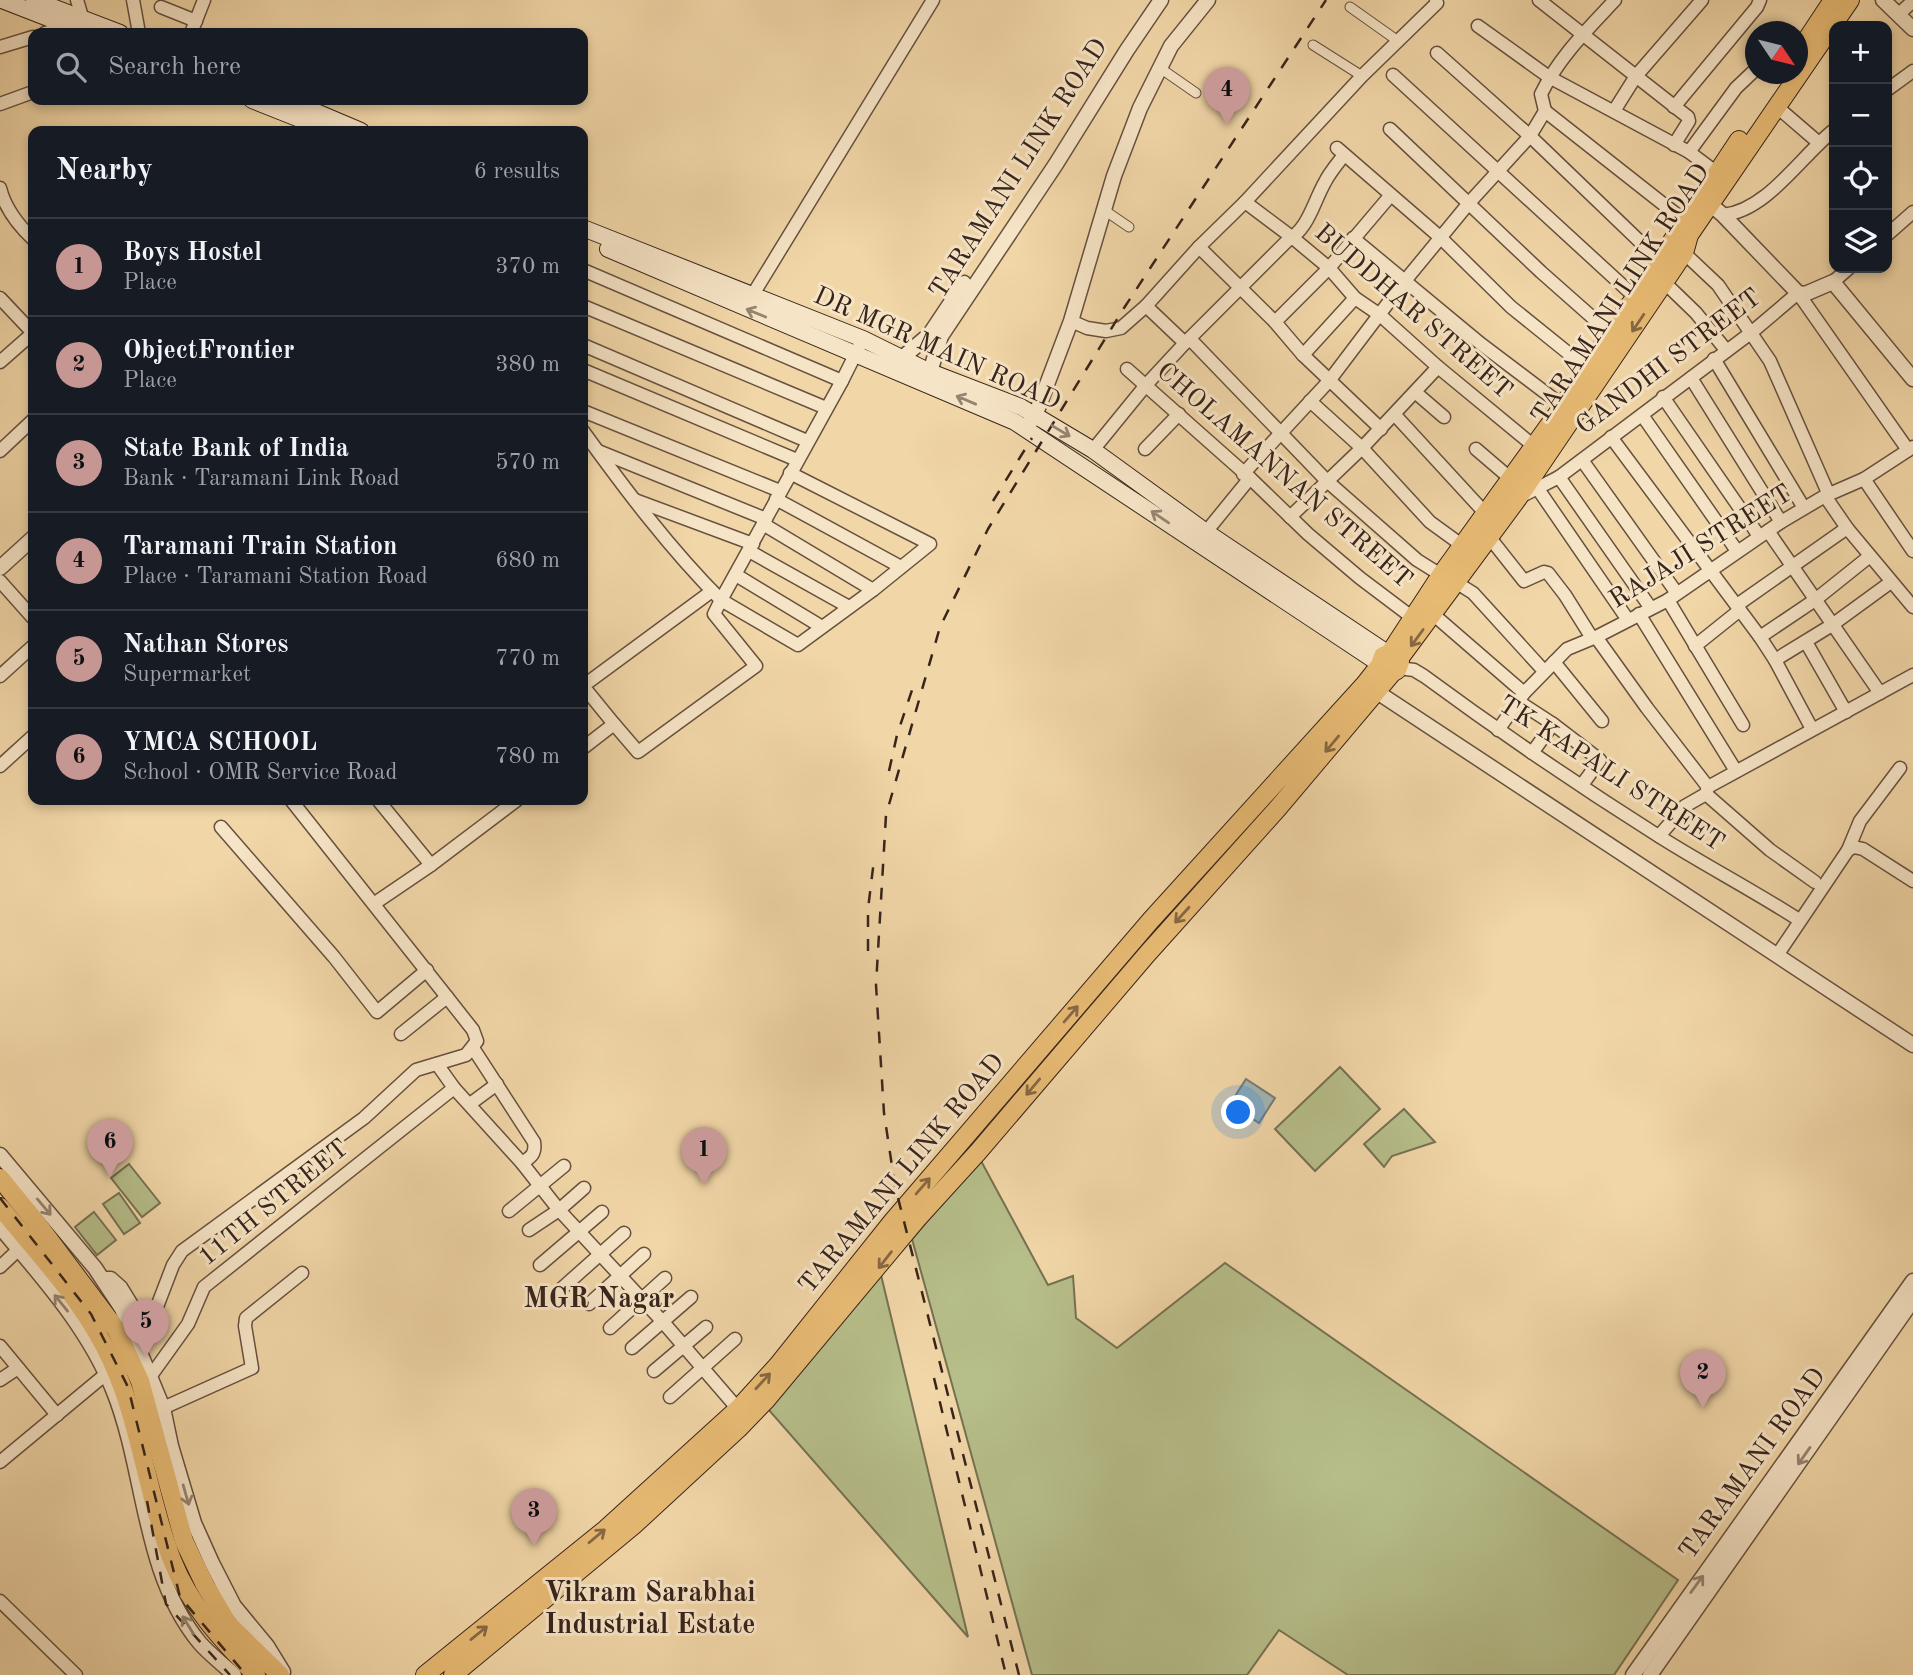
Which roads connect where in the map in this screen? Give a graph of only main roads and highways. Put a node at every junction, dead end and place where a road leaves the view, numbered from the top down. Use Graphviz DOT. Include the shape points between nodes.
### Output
graph roads {
  1 [pos="2,0"];
  2 [pos="34,0"];
  3 [pos="1833,0"];
  4 [pos="1850,0"];
  5 [pos="79,27"];
  6 [pos="1808,37"];
  7 [pos="1776,84"];
  8 [pos="265,105"];
  9 [pos="300,105"];
  10 [pos="317,126"];
  11 [pos="349,126"];
  12 [pos="1712,205"];
  13 [pos="588,235"];
  14 [pos="588,235"];
  15 [pos="860,346"];
  16 [pos="1030,422"];
  17 [pos="1449,579"];
  18 [pos="1390,662"];
  19 [pos="1371,688"];
  20 [pos="0,1178"];
  21 [pos="0,1207"];
  22 [pos="256,1675"];
  23 [pos="282,1675"];
  24 [pos="425,1675"];
  25 [pos="453,1675"];
  1 -- 5 [label="main road"];
  2 -- 5 [label="main road"];
  3 -- 6 [label="main road"];
  4 -- 12 [label="main road, TARAMANI LINK ROAD"];
  7 -- 12 [label="main road, TARAMANI LINK ROAD" via="1717,173"];
  8 -- 10 [label="main road"];
  9 -- 11 [label="main road"];
  12 -- 17 [label="main road, TARAMANI LINK ROAD, one-way" via="1689,235 1684,253 1665,283 1490,538"];
  12 -- 17 [label="main road, TARAMANI LINK ROAD" via="1686,222 1659,260 1463,546"];
  13 -- 15 [label="main road, DR MGR MAIN ROAD" via="752,296"];
  15 -- 14 [label="main road, DR MGR MAIN ROAD, one-way"];
  16 -- 15 [label="main road, DR MGR MAIN ROAD, one-way" via="1015,422"];
  15 -- 16 [label="main road, DR MGR MAIN ROAD" via="1021,407"];
  18 -- 16 [label="main road, DR MGR MAIN ROAD, one-way"];
  16 -- 18 [label="main road, DR MGR MAIN ROAD, one-way" via="1093,450"];
  17 -- 18 [label="main road, TARAMANI LINK ROAD" via="1413,618"];
  17 -- 18 [label="main road, TARAMANI LINK ROAD, one-way" via="1434,615"];
  18 -- 19 [label="main road, TARAMANI LINK ROAD"];
  24 -- 19 [label="main road, TARAMANI LINK ROAD, one-way" via="606,1528 738,1409 1151,920"];
  19 -- 25 [label="main road, TARAMANI LINK ROAD, one-way" via="1278,808 766,1400 635,1524"];
  20 -- 23 [label="main road, one-way" via="116,1329 167,1452 184,1541 205,1585 228,1624"];
  21 -- 22 [label="main road" via="77,1300 106,1348 111,1377 132,1411 172,1561 215,1633"];
}
